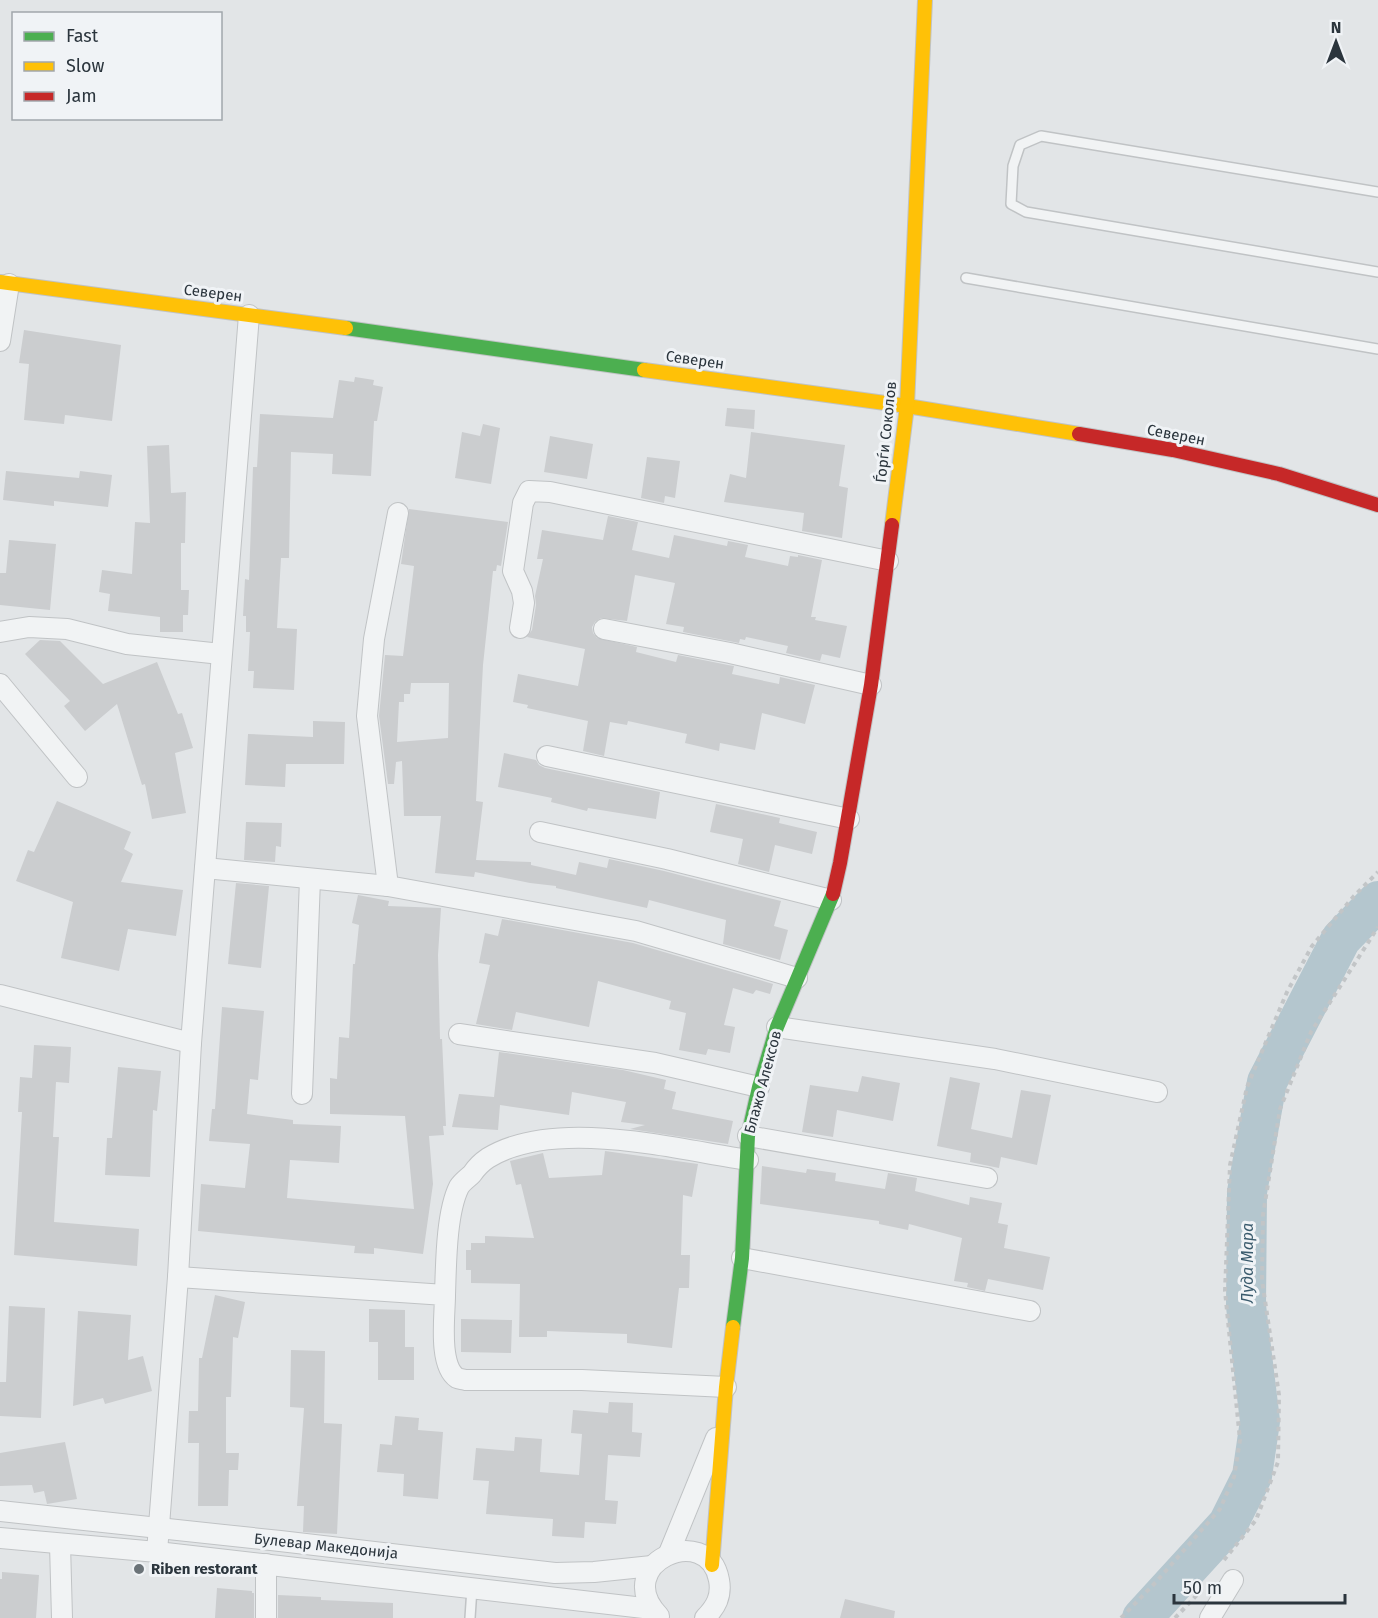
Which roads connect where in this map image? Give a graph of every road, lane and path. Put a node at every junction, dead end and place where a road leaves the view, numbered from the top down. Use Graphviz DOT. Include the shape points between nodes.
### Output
graph roads {
  1 [pos="925,0"];
  2 [pos="1378,192"];
  3 [pos="1378,272"];
  4 [pos="966,278"];
  5 [pos="5,283"];
  6 [pos="249,315"];
  7 [pos="0,341"];
  8 [pos="1378,349"];
  9 [pos="907,406"];
  10 [pos="1378,505"];
  11 [pos="398,513"];
  12 [pos="888,561"];
  13 [pos="520,628"];
  14 [pos="604,629"];
  15 [pos="0,632"];
  16 [pos="221,654"];
  17 [pos="0,684"];
  18 [pos="871,685"];
  19 [pos="547,756"];
  20 [pos="78,777"];
  21 [pos="849,819"];
  22 [pos="540,832"];
  23 [pos="840,864"];
  24 [pos="205,868"];
  25 [pos="1378,872"];
  26 [pos="310,879"];
  27 [pos="388,886"];
  28 [pos="831,900"];
  29 [pos="1378,927"];
  30 [pos="797,978"];
  31 [pos="0,995"];
  32 [pos="777,1027"];
  33 [pos="459,1034"];
  34 [pos="191,1043"];
  35 [pos="759,1087"];
  36 [pos="1157,1092"];
  37 [pos="302,1094"];
  38 [pos="748,1136"];
  39 [pos="747,1160"];
  40 [pos="987,1178"];
  41 [pos="742,1258"];
  42 [pos="178,1277"];
  43 [pos="445,1295"];
  44 [pos="1030,1311"];
  45 [pos="726,1387"];
  46 [pos="724,1419"];
  47 [pos="0,1511"];
  48 [pos="159,1529"];
  49 [pos="0,1539"];
  50 [pos="60,1544"];
  51 [pos="157,1552"];
  52 [pos="669,1553"];
  53 [pos="266,1564"];
  54 [pos="1222,1564"];
  55 [pos="712,1565"];
  56 [pos="652,1566"];
  57 [pos="1233,1580"];
  58 [pos="472,1588"];
  59 [pos="1201,1590"];
  60 [pos="658,1616"];
  61 [pos="62,1618"];
  62 [pos="266,1618"];
  63 [pos="470,1618"];
  64 [pos="705,1618"];
  65 [pos="1121,1618"];
  66 [pos="1175,1618"];
  67 [pos="1210,1618"];
  1 -- 9 [label="street, Ѓорѓи Соколов"];
  2 -- 3 [label="lane" via="1041,136 1020,146 1013,166 1011,204 1026,212"];
  4 -- 8 [label="lane"];
  5 -- 6 [label="street, Северен"];
  5 -- 7 [label="street"];
  6 -- 9 [label="street, Северен"];
  6 -- 16 [label="street"];
  9 -- 10 [label="street, Северен" via="1173,450 1279,474"];
  9 -- 12 [label="street, Ѓорѓи Соколов"];
  11 -- 27 [label="street" via="374,639 367,716"];
  12 -- 13 [label="street" via="530,491 523,503 513,571 524,603"];
  12 -- 18 [label="street, Ѓорѓи Соколов"];
  14 -- 18 [label="street"];
  15 -- 16 [label="street" via="29,627 68,629 127,644"];
  16 -- 24 [label="street"];
  17 -- 20 [label="street"];
  18 -- 21 [label="street, Ѓорѓи Соколов"];
  19 -- 21 [label="street"];
  21 -- 23 [label="street, Ѓорѓи Соколов"];
  22 -- 28 [label="street"];
  23 -- 28 [label="street, Блажо Алексов"];
  24 -- 26 [label="street"];
  24 -- 34 [label="street"];
  25 -- 65 [label="path" via="1312,946 1287,992 1247,1087 1229,1176 1225,1291 1239,1440 1233,1477 1220,1509"];
  26 -- 27 [label="street"];
  26 -- 37 [label="street"];
  27 -- 30 [label="street" via="636,932"];
  28 -- 30 [label="street, Блажо Алексов"];
  29 -- 54 [label="path" via="1311,1032 1280,1109 1263,1215 1262,1280 1279,1395 1278,1462 1256,1520"];
  30 -- 32 [label="street, Блажо Алексов"];
  31 -- 34 [label="street"];
  32 -- 35 [label="street, Блажо Алексов"];
  32 -- 36 [label="street" via="995,1059"];
  33 -- 35 [label="street" via="655,1063"];
  34 -- 42 [label="street"];
  35 -- 38 [label="street, Блажо Алексов"];
  38 -- 39 [label="street, Блажо Алексов"];
  38 -- 40 [label="street"];
  39 -- 41 [label="street, Блажо Алексов"];
  39 -- 43 [label="street" via="628,1142 563,1137 504,1150 486,1159 459,1187 447,1242"];
  41 -- 44 [label="street"];
  41 -- 45 [label="street, Блажо Алексов"];
  42 -- 43 [label="street"];
  42 -- 48 [label="street"];
  43 -- 45 [label="street" via="444,1353 457,1378"];
  45 -- 46 [label="street, Блажо Алексов"];
  46 -- 52 [label="street, Блажо Алексов"];
  46 -- 55 [label="street, Блажо Алексов"];
  47 -- 48 [label="street, Булевар Македонија"];
  48 -- 51 [label="street"];
  48 -- 56 [label="street, Булевар Македонија" via="555,1573"];
  49 -- 50 [label="street, Булевар Македонија"];
  50 -- 51 [label="street, Булевар Македонија"];
  50 -- 61 [label="street"];
  51 -- 53 [label="street, Булевар Македонија"];
  52 -- 55 [label="street" via="692,1552"];
  52 -- 56 [label="street"];
  53 -- 58 [label="street, Булевар Македонија"];
  53 -- 62 [label="street"];
  55 -- 64 [label="street" via="718,1575 719,1599"];
  56 -- 60 [label="street" via="645,1587"];
  57 -- 67 [label="street"];
  58 -- 60 [label="street, Булевар Македонија"];
  58 -- 63 [label="lane"];
  59 -- 66 [label="path"];
}
